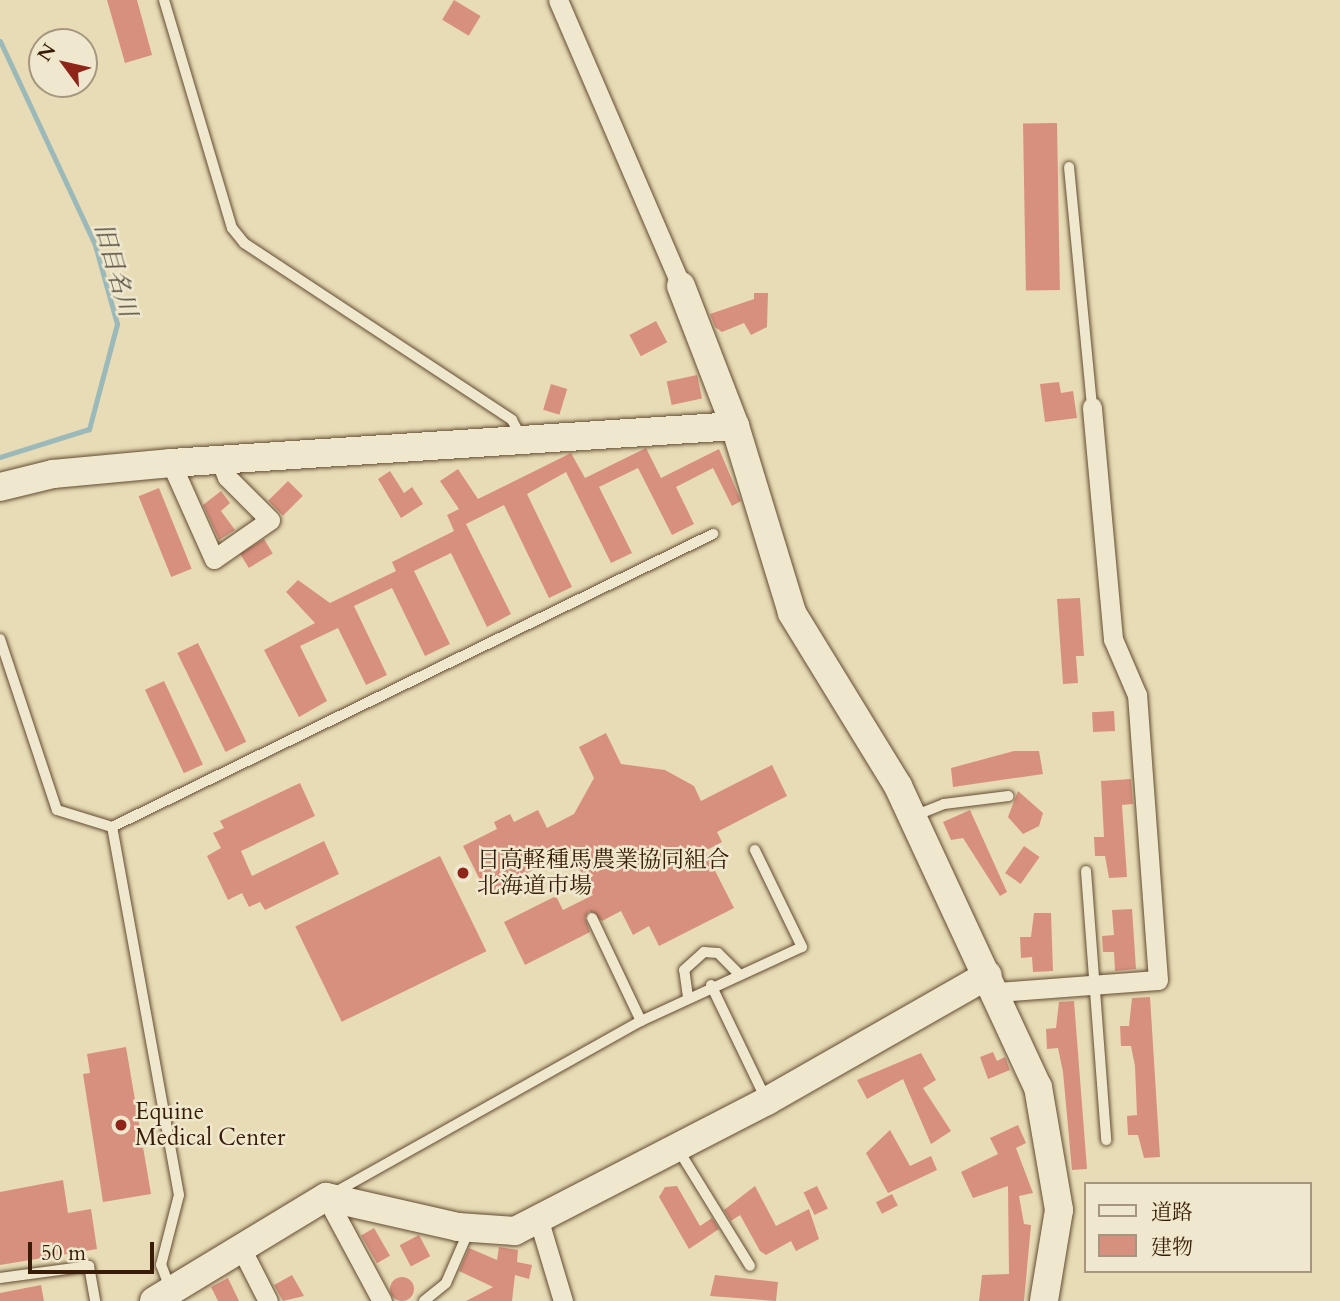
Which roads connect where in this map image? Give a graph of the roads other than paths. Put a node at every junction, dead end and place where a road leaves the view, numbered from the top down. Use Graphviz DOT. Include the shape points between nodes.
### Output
graph roads {
  1 [pos="164,0"];
  2 [pos="558,0"];
  3 [pos="1069,167"];
  4 [pos="681,286"];
  5 [pos="1092,407"];
  6 [pos="735,426"];
  7 [pos="522,438"];
  8 [pos="220,460"];
  9 [pos="171,463"];
  10 [pos="0,486"];
  11 [pos="713,534"];
  12 [pos="1,638"];
  13 [pos="1009,796"];
  14 [pos="913,816"];
  15 [pos="112,827"];
  16 [pos="755,850"];
  17 [pos="1086,871"];
  18 [pos="593,918"];
  19 [pos="737,972"];
  20 [pos="992,984"];
  21 [pos="711,985"];
  22 [pos="1094,985"];
  23 [pos="688,997"];
  24 [pos="641,1021"];
  25 [pos="767,1101"];
  26 [pos="1106,1140"];
  27 [pos="678,1148"];
  28 [pos="326,1197"];
  29 [pos="539,1221"];
  30 [pos="470,1228"];
  31 [pos="241,1248"];
  32 [pos="750,1266"];
  33 [pos="0,1278"];
  34 [pos="163,1296"];
  35 [pos="95,1301"];
  36 [pos="268,1301"];
  37 [pos="382,1301"];
  38 [pos="424,1301"];
  39 [pos="563,1301"];
  40 [pos="1044,1301"];
  1 -- 7 [label="lane" via="232,228 244,243 512,420"];
  2 -- 4 [label="street"];
  3 -- 5 [label="lane"];
  4 -- 6 [label="street"];
  5 -- 22 [label="street" via="1114,639 1137,695 1158,979"];
  6 -- 7 [label="street"];
  6 -- 14 [label="street" via="792,614"];
  7 -- 8 [label="street"];
  8 -- 9 [label="street"];
  8 -- 9 [label="street" via="227,477 270,520 214,559"];
  9 -- 10 [label="street" via="53,474"];
  11 -- 15 [label="lane"];
  12 -- 15 [label="lane" via="57,810"];
  13 -- 14 [label="lane" via="944,804"];
  14 -- 20 [label="street"];
  15 -- 34 [label="lane" via="180,1195 161,1265"];
  16 -- 19 [label="lane" via="802,947"];
  17 -- 22 [label="lane"];
  18 -- 24 [label="lane"];
  19 -- 21 [label="lane"];
  19 -- 23 [label="lane" via="730,960 704,952 684,970"];
  20 -- 22 [label="street"];
  20 -- 25 [label="street"];
  20 -- 40 [label="street" via="1038,1087 1052,1149 1059,1210"];
  21 -- 23 [label="lane"];
  21 -- 25 [label="lane"];
  22 -- 26 [label="lane"];
  23 -- 24 [label="lane"];
  24 -- 28 [label="lane"];
  25 -- 27 [label="street"];
  27 -- 29 [label="street"];
  27 -- 32 [label="lane"];
  28 -- 30 [label="street"];
  28 -- 31 [label="street"];
  28 -- 37 [label="street"];
  29 -- 30 [label="street" via="515,1231"];
  29 -- 39 [label="street"];
  30 -- 38 [label="lane" via="446,1283"];
  31 -- 34 [label="street"];
  31 -- 36 [label="street"];
  33 -- 35 [label="lane" via="89,1266"];
}
